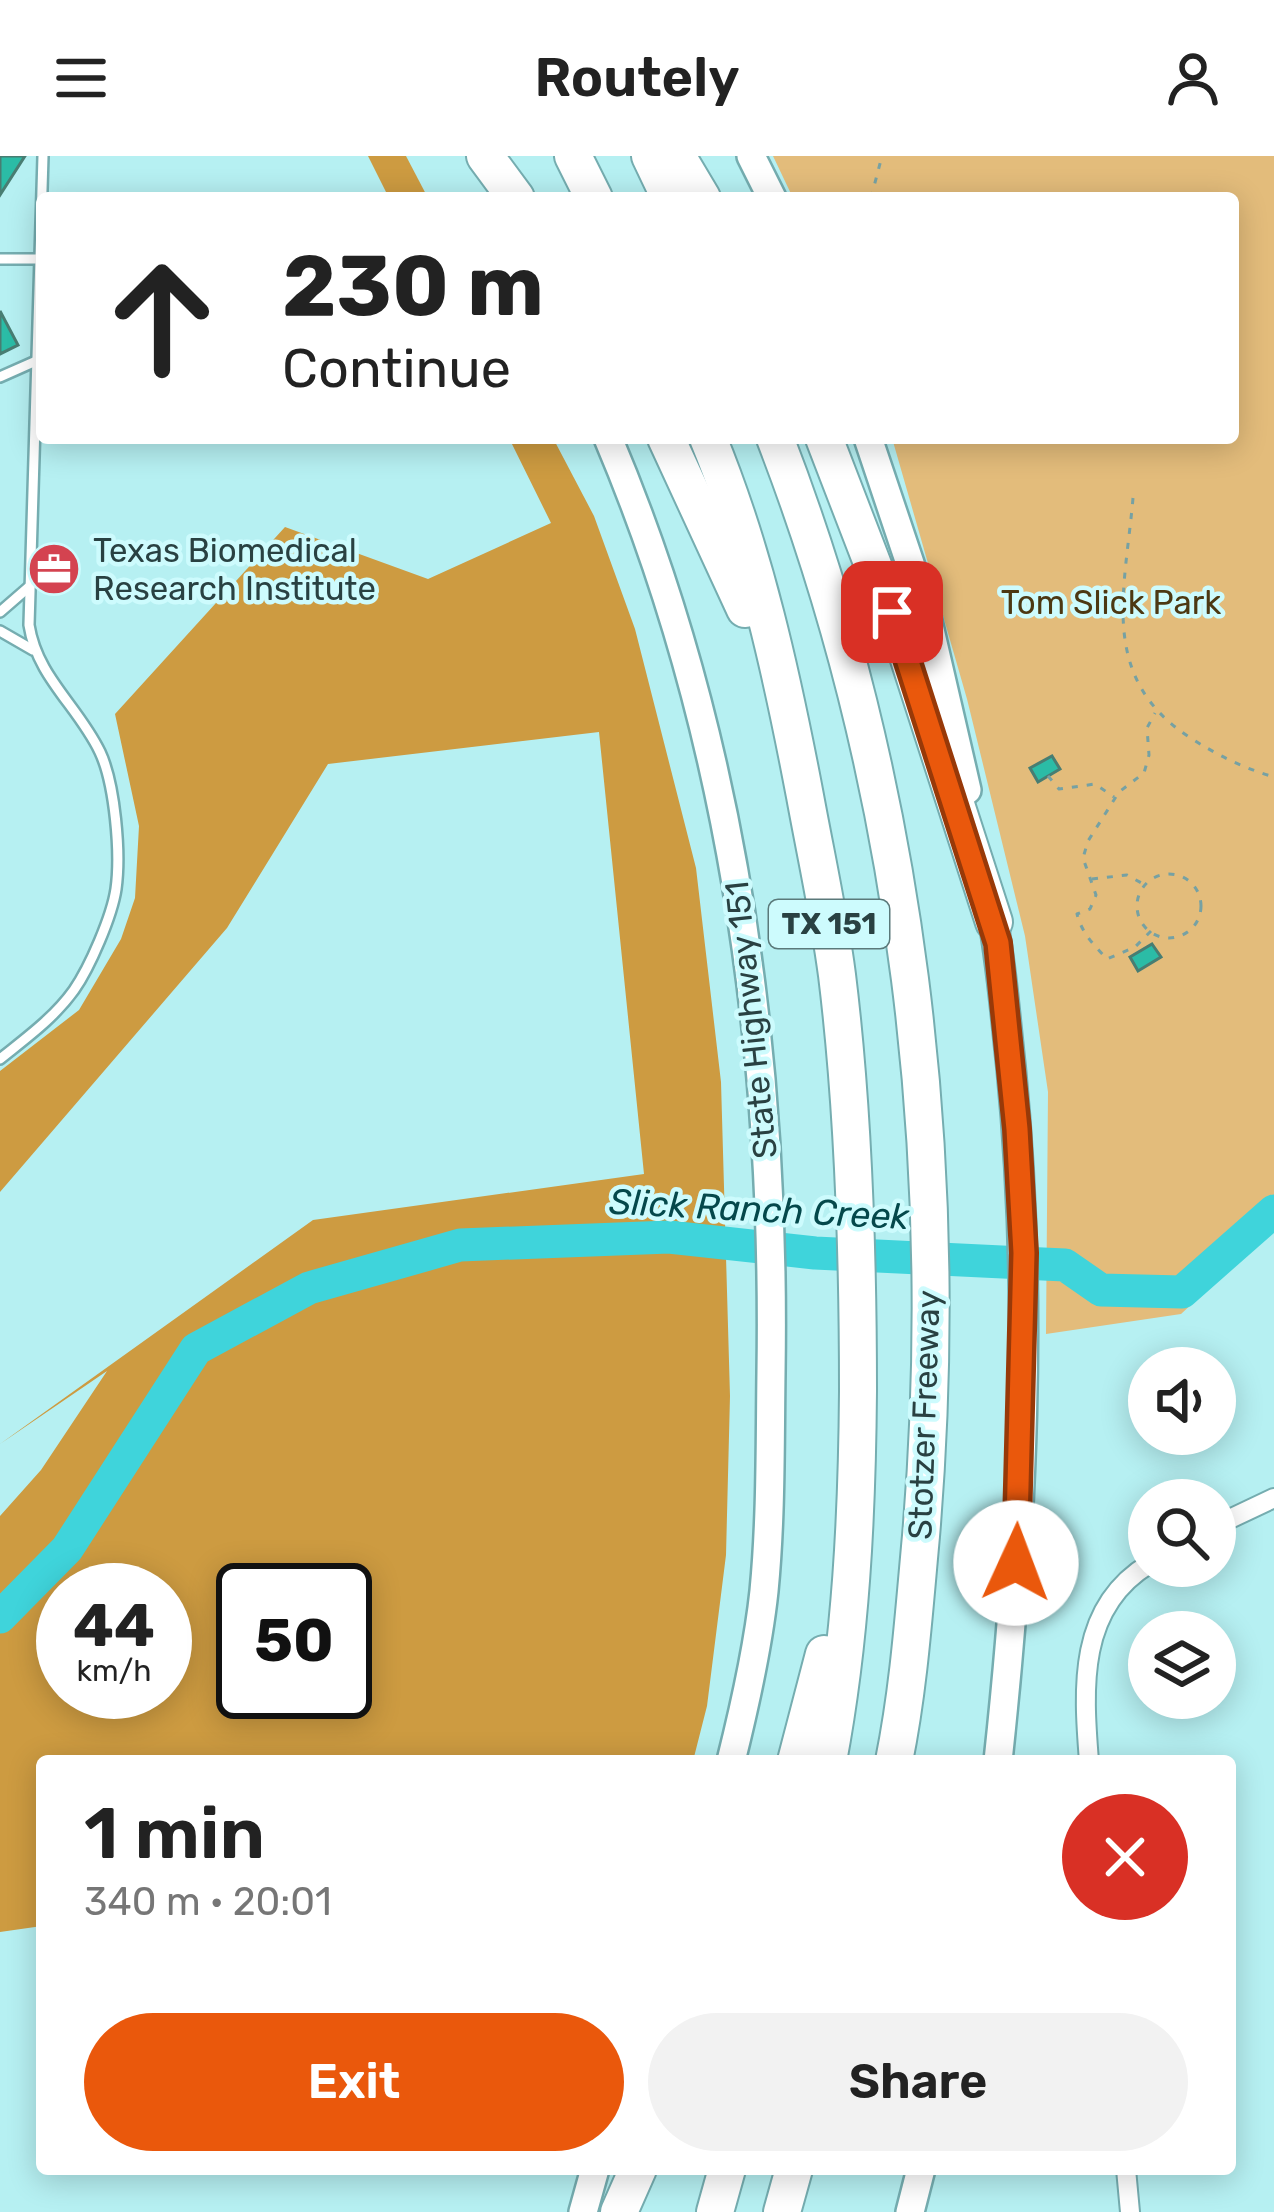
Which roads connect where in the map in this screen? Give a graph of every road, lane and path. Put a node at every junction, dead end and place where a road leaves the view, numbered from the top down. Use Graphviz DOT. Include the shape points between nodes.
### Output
graph roads {
  1 [pos="43,156"];
  2 [pos="472,156"];
  3 [pos="485,156"];
  4 [pos="573,156"];
  5 [pos="650,156"];
  6 [pos="677,156"];
  7 [pos="751,156"];
  8 [pos="882,156"];
  9 [pos="42,192"];
  10 [pos="493,192"];
  11 [pos="512,192"];
  12 [pos="591,192"];
  13 [pos="667,192"];
  14 [pos="698,192"];
  15 [pos="769,192"];
  16 [pos="873,192"];
  17 [pos="0,259"];
  18 [pos="36,260"];
  19 [pos="36,361"];
  20 [pos="0,377"];
  21 [pos="611,444"];
  22 [pos="669,444"];
  23 [pos="710,444"];
  24 [pos="777,444"];
  25 [pos="826,444"];
  26 [pos="870,444"];
  27 [pos="1133,498"];
  28 [pos="31,586"];
  29 [pos="0,612"];
  30 [pos="0,631"];
  31 [pos="33,650"];
  32 [pos="788,700"];
  33 [pos="1156,712"];
  34 [pos="1048,776"];
  35 [pos="1274,777"];
  36 [pos="1116,798"];
  37 [pos="1090,879"];
  38 [pos="1145,885"];
  39 [pos="994,922"];
  40 [pos="1151,931"];
  41 [pos="0,1059"];
  42 [pos="858,1498"];
  43 [pos="1274,1498"];
  44 [pos="1236,1516"];
  45 [pos="1128,1577"];
  46 [pos="732,1755"];
  47 [pos="798,1755"];
  48 [pos="829,1755"];
  49 [pos="895,1755"];
  50 [pos="999,1755"];
  51 [pos="1088,1755"];
  52 [pos="593,2175"];
  53 [pos="635,2175"];
  54 [pos="725,2175"];
  55 [pos="792,2175"];
  56 [pos="919,2175"];
  57 [pos="1127,2175"];
  58 [pos="583,2212"];
  59 [pos="620,2212"];
  60 [pos="715,2212"];
  61 [pos="782,2212"];
  62 [pos="910,2212"];
  63 [pos="1130,2212"];
  1 -- 9 [label="lane"];
  2 -- 10 [label="main road"];
  3 -- 11 [label="highway"];
  4 -- 12 [label="highway"];
  5 -- 13 [label="highway"];
  6 -- 14 [label="highway"];
  7 -- 15 [label="main road"];
  8 -- 16 [label="path"];
  17 -- 18 [label="lane"];
  19 -- 20 [label="lane"];
  19 -- 28 [label="lane"];
  21 -- 46 [label="main road, State Highway 151" via="688,666 736,872 762,1064 771,1383 764,1592"];
  22 -- 32 [label="highway"];
  23 -- 32 [label="highway, Stotzer Freeway / TX 151"];
  24 -- 49 [label="highway, Stotzer Freeway / TX 151" via="825,581 878,790 926,1136 929,1431"];
  25 -- 39 [label="highway" via="908,656"];
  26 -- 39 [label="main road" via="925,608"];
  27 -- 33 [label="path" via="1125,650"];
  28 -- 29 [label="lane"];
  28 -- 31 [label="lane"];
  30 -- 31 [label="lane"];
  31 -- 41 [label="lane" via="101,754 115,822 116,890 75,988"];
  32 -- 42 [label="highway, Stotzer Freeway / TX 151" via="832,940 852,1150"];
  33 -- 35 [label="path" via="1209,750"];
  33 -- 36 [label="path" via="1144,773"];
  34 -- 36 [label="path" via="1059,789 1095,784"];
  36 -- 37 [label="path" via="1088,841"];
  37 -- 38 [label="path" via="1127,875"];
  37 -- 40 [label="path" via="1094,902 1077,914 1107,959"];
  38 -- 40 [label="path" via="1137,909"];
  38 -- 40 [label="path" via="1177,874 1194,885 1202,904 1187,932 1166,938"];
  39 -- 50 [label="main road" via="1024,1253 1016,1563"];
  42 -- 47 [label="highway"];
  42 -- 48 [label="highway, Stotzer Freeway / TX 151"];
  43 -- 44 [label="street"];
  45 -- 51 [label="street" via="1090,1637"];
  52 -- 58 [label="main road"];
  53 -- 59 [label="highway"];
  54 -- 60 [label="highway"];
  55 -- 61 [label="highway"];
  56 -- 62 [label="main road"];
  57 -- 63 [label="street"];
}
